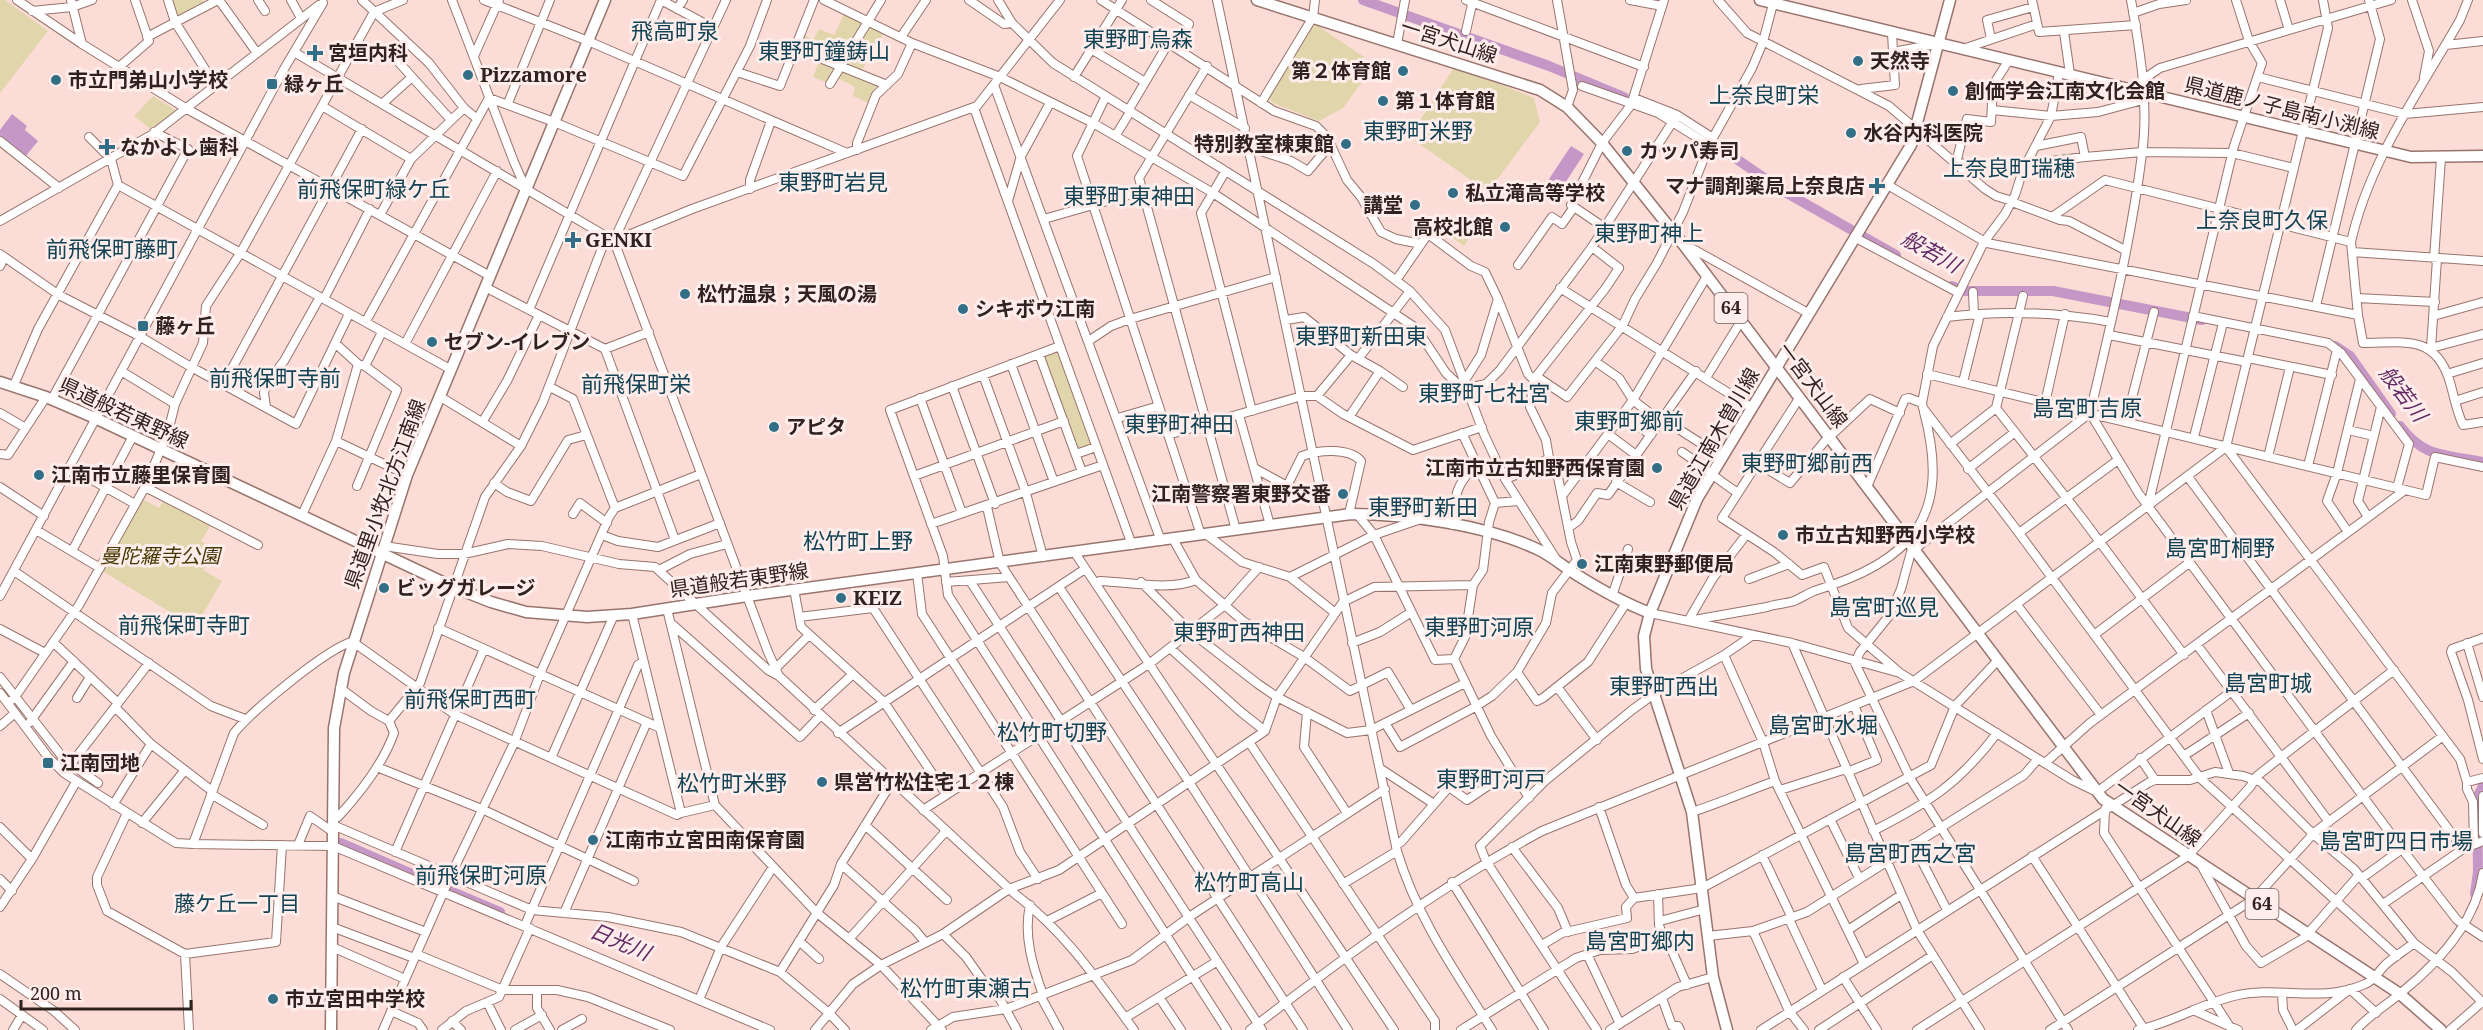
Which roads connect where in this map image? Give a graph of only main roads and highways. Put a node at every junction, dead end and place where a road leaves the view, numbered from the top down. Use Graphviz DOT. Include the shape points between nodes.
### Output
graph roads {
  1 [pos="605,0"];
  2 [pos="1257,0"];
  3 [pos="1760,0"];
  4 [pos="1950,0"];
  5 [pos="1774,2"];
  6 [pos="1939,43"];
  7 [pos="2483,156"];
  8 [pos="1776,366"];
  9 [pos="0,382"];
  10 [pos="383,549"];
  11 [pos="1650,613"];
  12 [pos="331,1030"];
  13 [pos="1726,1030"];
  14 [pos="2441,1030"];
  1 -- 10 [label="main road, 県道里小牧北方江南線" via="407,475"];
  2 -- 8 [label="main road, 一宮犬山線 / 64" via="1540,90 1568,107 1602,142"];
  3 -- 5 [label="main road, 県道鹿ノ子島南小渕線"];
  4 -- 6 [label="main road, 県道江南木曽川線"];
  5 -- 6 [label="main road, 県道鹿ノ子島南小渕線"];
  6 -- 7 [label="main road, 県道鹿ノ子島南小渕線" via="2143,96 2411,157"];
  6 -- 8 [label="main road, 県道江南木曽川線" via="1911,145"];
  8 -- 11 [label="main road, 県道江南木曽川線" via="1691,512"];
  8 -- 14 [label="main road, 一宮犬山線 / 64" via="2108,807 2400,994"];
  9 -- 10 [label="main road, 県道般若東野線" via="95,418"];
  10 -- 11 [label="main road, 県道般若東野線" via="453,587 526,612 614,615 1326,517 1405,515 1537,549 1612,596"];
  10 -- 12 [label="main road, 県道里小牧北方江南線" via="340,688 334,728"];
  11 -- 13 [label="main road, 県道江南木曽川線" via="1644,652 1653,694 1692,812 1713,977"];
}
